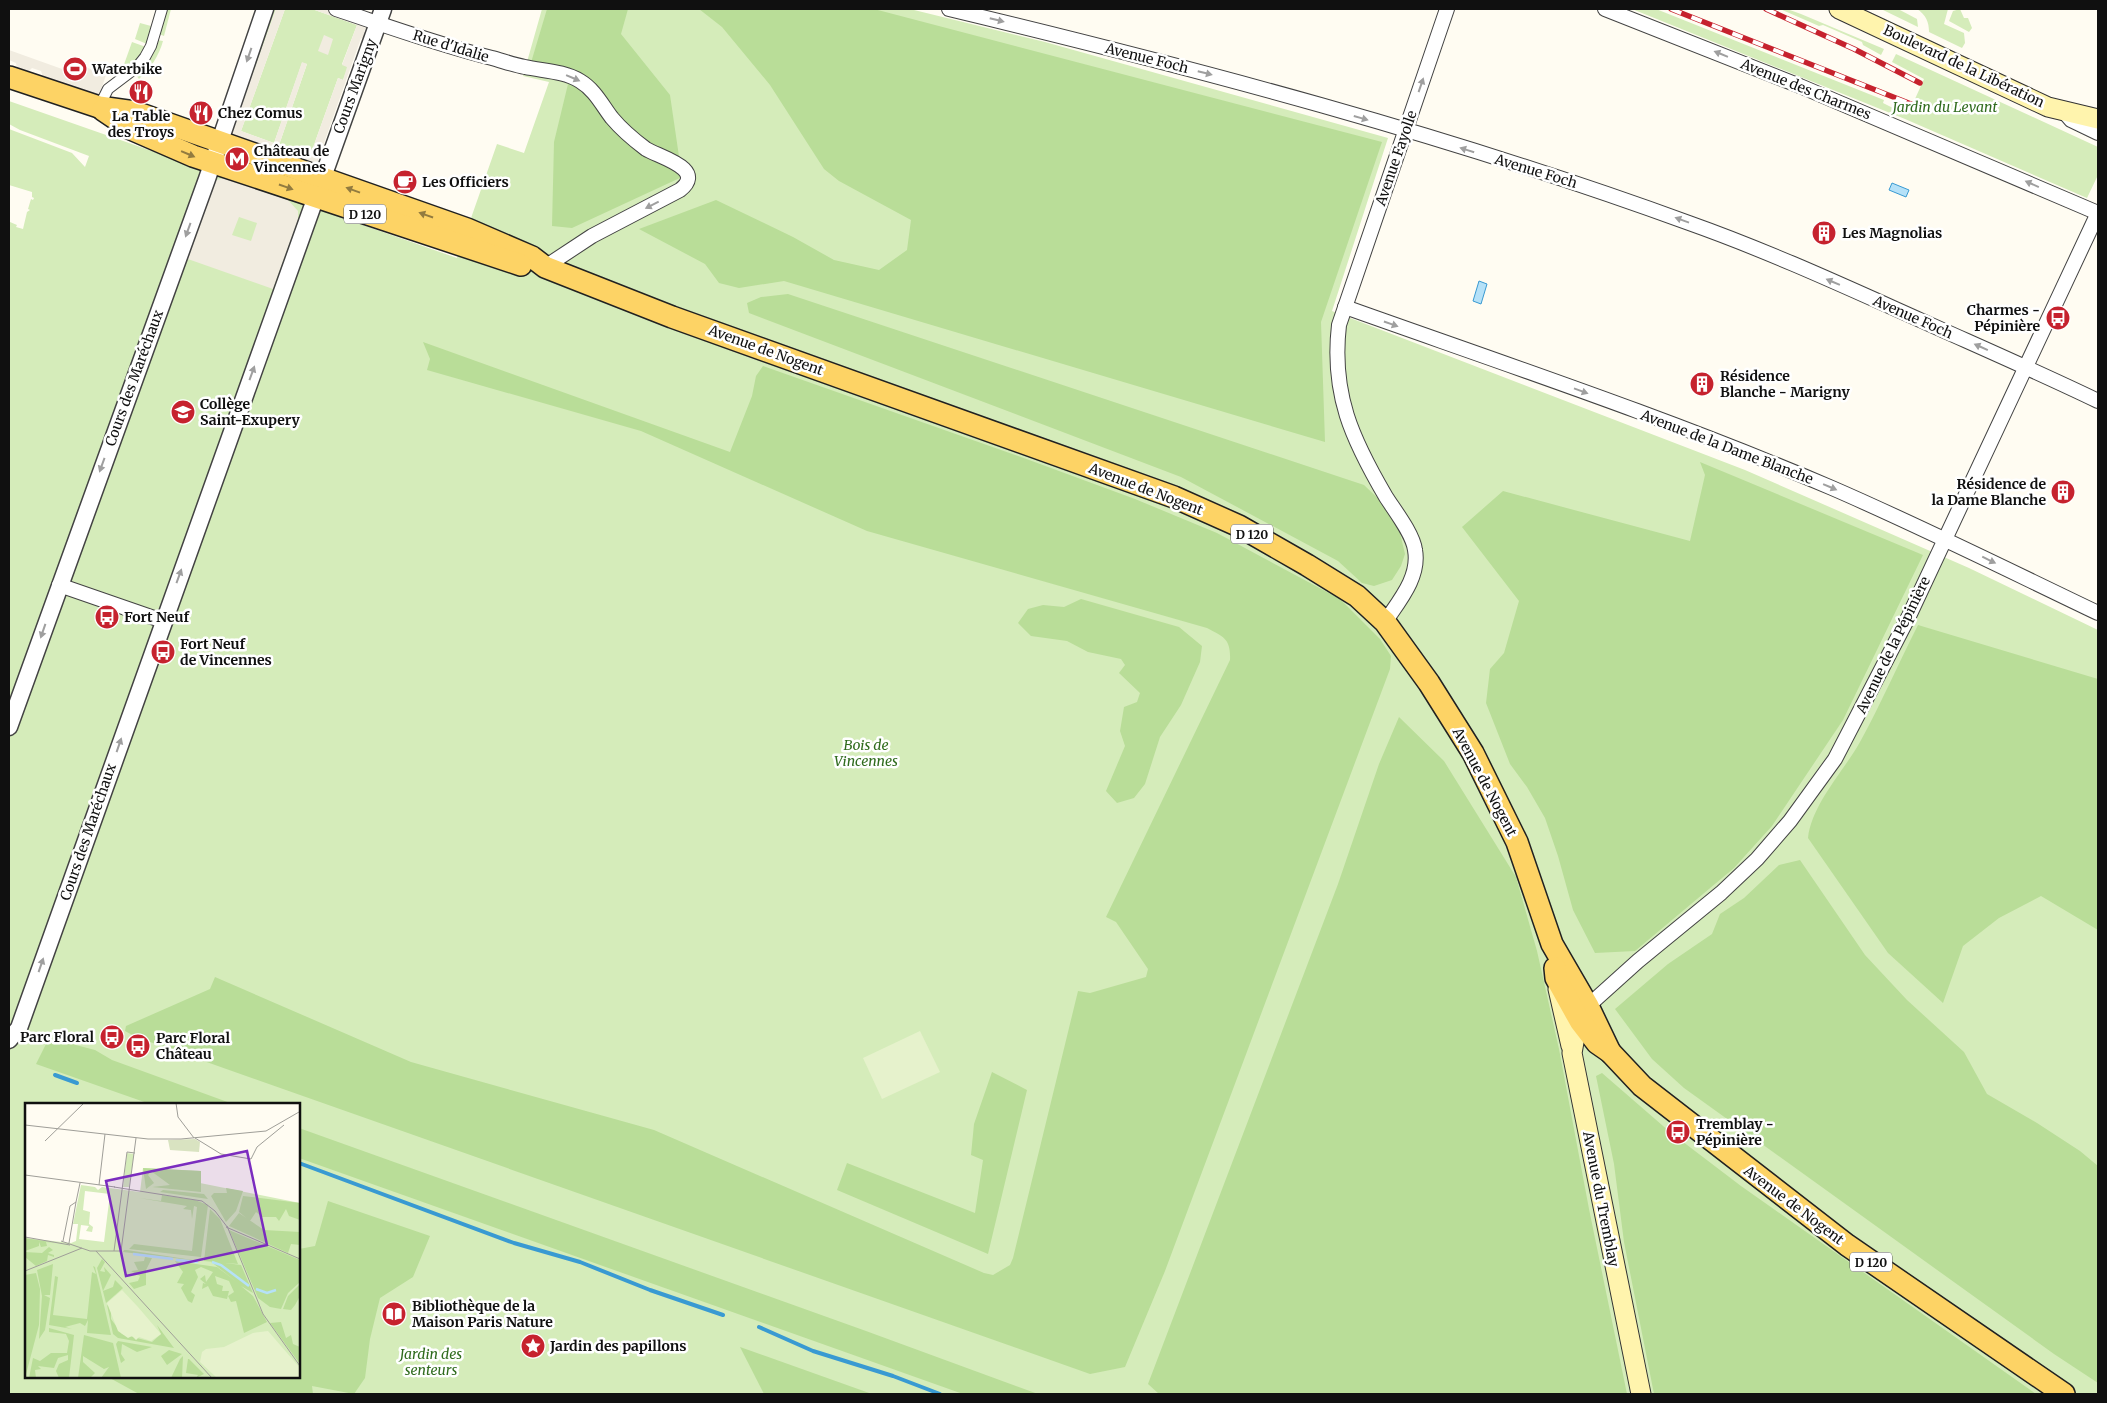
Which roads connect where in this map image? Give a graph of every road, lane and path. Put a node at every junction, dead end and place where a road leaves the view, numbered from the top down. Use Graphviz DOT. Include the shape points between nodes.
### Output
graph roads {
  1 [pos="162,9"];
  2 [pos="265,9"];
  3 [pos="336,9"];
  4 [pos="950,9"];
  5 [pos="1447,9"];
  6 [pos="1605,9"];
  7 [pos="1839,9"];
  8 [pos="380,16"];
  9 [pos="9,76"];
  10 [pos="99,107"];
  11 [pos="2062,111"];
  12 [pos="2098,120"];
  13 [pos="1405,131"];
  14 [pos="2098,134"];
  15 [pos="219,142"];
  16 [pos="210,166"];
  17 [pos="316,194"];
  18 [pos="2098,213"];
  19 [pos="545,268"];
  20 [pos="1345,308"];
  21 [pos="2026,368"];
  22 [pos="2098,401"];
  23 [pos="1945,539"];
  24 [pos="59,585"];
  25 [pos="2098,613"];
  26 [pos="163,621"];
  27 [pos="1385,622"];
  28 [pos="9,727"];
  29 [pos="1552,944"];
  30 [pos="1556,978"];
  31 [pos="1584,1013"];
  32 [pos="9,1040"];
  33 [pos="1572,1052"];
  34 [pos="1641,1394"];
  35 [pos="2064,1394"];
  1 -- 10 [label="street" via="145,57 108,89"];
  2 -- 15 [label="street, one-way"];
  3 -- 8 [label="street, Cours Marigny"];
  4 -- 13 [label="street, Avenue Foch, one-way" via="1235,81"];
  13 -- 5 [label="street, Avenue Fayolle, one-way"];
  18 -- 6 [label="street, Avenue des Charmes, one-way" via="1800,86"];
  7 -- 11 [label="main road, Boulevard de la Libération"];
  8 -- 17 [label="street, Cours Marigny"];
  8 -- 19 [label="street, Rue d'Idalie, one-way" via="456,49 564,74 580,81 634,140 686,171 687,185 680,190 592,236"];
  9 -- 10 [label="main road, D 120"];
  10 -- 15 [label="main road, D 120" via="135,112"];
  10 -- 16 [label="main road, D 120, one-way" via="131,129"];
  11 -- 12 [label="main road, Boulevard de la Libération"];
  11 -- 14 [label="street, Boulevard de la Libération" via="2071,120"];
  13 -- 20 [label="street, Avenue Fayolle"];
  21 -- 13 [label="street, Avenue Foch, one-way" via="1869,297 1693,224"];
  15 -- 16 [label="street, Cours des Maréchaux"];
  15 -- 17 [label="main road, D 120"];
  16 -- 17 [label="main road, D 120, one-way"];
  16 -- 24 [label="street, Cours des Maréchaux, one-way"];
  17 -- 19 [label="main road, Avenue de Nogent / D 120" via="467,229 532,257"];
  26 -- 17 [label="street, Cours des Maréchaux, one-way"];
  18 -- 21 [label="street, Avenue de la Pépinière"];
  19 -- 27 [label="main road, Avenue de Nogent / D 120" via="1174,497 1239,526 1307,565 1362,600"];
  20 -- 23 [label="street, Avenue de la Dame Blanche, one-way" via="1735,448"];
  20 -- 27 [label="street, Avenue Fayolle" via="1336,350 1341,400 1366,462 1408,532 1415,550 1411,581"];
  21 -- 22 [label="street, Avenue Foch"];
  21 -- 23 [label="street, Avenue de la Pépinière"];
  23 -- 25 [label="street, Avenue de la Dame Blanche, one-way"];
  23 -- 31 [label="street, Avenue de la Pépinière" via="1848,736 1816,787 1757,859 1638,961"];
  24 -- 26 [label="street"];
  24 -- 28 [label="street, Cours des Maréchaux, one-way"];
  32 -- 26 [label="street, Cours des Maréchaux, one-way" via="19,1028"];
  27 -- 29 [label="main road, Avenue de Nogent / D 120" via="1416,663 1473,753 1517,842"];
  29 -- 30 [label="main road, Avenue de Nogent / D 120"];
  29 -- 31 [label="main road, Avenue de Nogent / D 120"];
  30 -- 31 [label="main road, Avenue de Nogent / D 120"];
  30 -- 33 [label="main road"];
  31 -- 33 [label="main road, Avenue du Tremblay"];
  31 -- 35 [label="main road, Avenue de Nogent / D 120" via="1597,1044 1610,1052 1642,1086 1847,1245"];
  33 -- 34 [label="main road, Avenue du Tremblay"];
}
